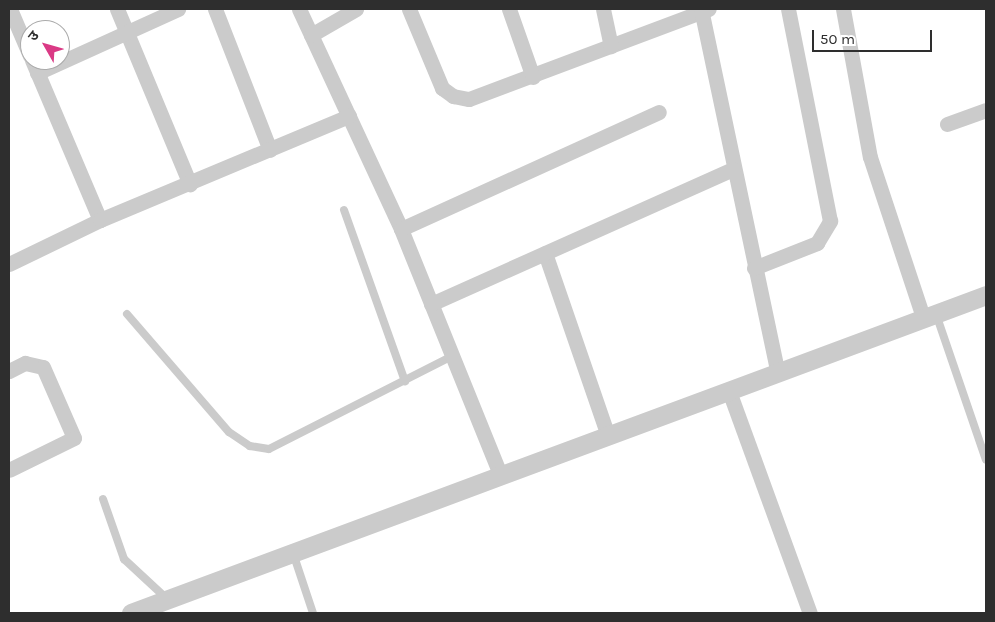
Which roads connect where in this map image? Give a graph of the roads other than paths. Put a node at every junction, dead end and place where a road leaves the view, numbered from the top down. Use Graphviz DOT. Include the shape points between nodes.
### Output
graph roads {
  1 [pos="10,9"];
  2 [pos="117,9"];
  3 [pos="178,9"];
  4 [pos="215,9"];
  5 [pos="299,9"];
  6 [pos="356,9"];
  7 [pos="408,9"];
  8 [pos="509,9"];
  9 [pos="603,9"];
  10 [pos="788,9"];
  11 [pos="843,9"];
  12 [pos="704,10"];
  13 [pos="20,32"];
  14 [pos="126,33"];
  15 [pos="311,35"];
  16 [pos="611,46"];
  17 [pos="70,53"];
  18 [pos="36,70"];
  19 [pos="533,78"];
  20 [pos="986,110"];
  21 [pos="658,112"];
  22 [pos="349,116"];
  23 [pos="947,124"];
  24 [pos="270,150"];
  25 [pos="733,169"];
  26 [pos="190,184"];
  27 [pos="344,210"];
  28 [pos="100,220"];
  29 [pos="401,229"];
  30 [pos="545,253"];
  31 [pos="9,264"];
  32 [pos="754,268"];
  33 [pos="986,295"];
  34 [pos="431,304"];
  35 [pos="127,314"];
  36 [pos="930,315"];
  37 [pos="452,356"];
  38 [pos="9,371"];
  39 [pos="778,372"];
  40 [pos="405,381"];
  41 [pos="728,391"];
  42 [pos="608,436"];
  43 [pos="986,460"];
  44 [pos="9,470"];
  45 [pos="501,476"];
  46 [pos="103,499"];
  47 [pos="292,553"];
  48 [pos="168,599"];
  49 [pos="131,613"];
  50 [pos="312,613"];
  51 [pos="810,613"];
  1 -- 13 [label="street"];
  2 -- 14 [label="street"];
  3 -- 14 [label="street"];
  4 -- 24 [label="street"];
  5 -- 15 [label="street"];
  6 -- 15 [label="street"];
  7 -- 19 [label="street" via="433,74 453,96 469,99"];
  8 -- 19 [label="street"];
  9 -- 16 [label="street"];
  10 -- 32 [label="street" via="830,222 817,243"];
  11 -- 36 [label="street" via="870,157"];
  12 -- 16 [label="street"];
  12 -- 25 [label="street"];
  14 -- 17 [label="street"];
  14 -- 26 [label="street"];
  15 -- 22 [label="street"];
  16 -- 19 [label="street"];
  18 -- 28 [label="street"];
  20 -- 23 [label="street"];
  21 -- 29 [label="street"];
  22 -- 24 [label="street"];
  22 -- 29 [label="street"];
  24 -- 26 [label="street"];
  25 -- 30 [label="street" via="638,208"];
  25 -- 32 [label="street"];
  26 -- 28 [label="street"];
  27 -- 40 [label="lane"];
  28 -- 31 [label="street"];
  29 -- 34 [label="street"];
  30 -- 34 [label="street"];
  30 -- 42 [label="street"];
  32 -- 39 [label="street"];
  33 -- 36 [label="street"];
  34 -- 37 [label="street"];
  35 -- 40 [label="lane" via="229,432 250,446 282,446"];
  36 -- 39 [label="street"];
  36 -- 43 [label="lane"];
  37 -- 40 [label="lane"];
  37 -- 45 [label="street"];
  38 -- 44 [label="street" via="25,363 43,367 74,438"];
  39 -- 41 [label="street"];
  41 -- 42 [label="street"];
  41 -- 51 [label="street"];
  42 -- 45 [label="street"];
  45 -- 47 [label="street"];
  46 -- 48 [label="lane" via="124,559"];
  47 -- 48 [label="street"];
  47 -- 50 [label="lane"];
  48 -- 49 [label="street"];
}
